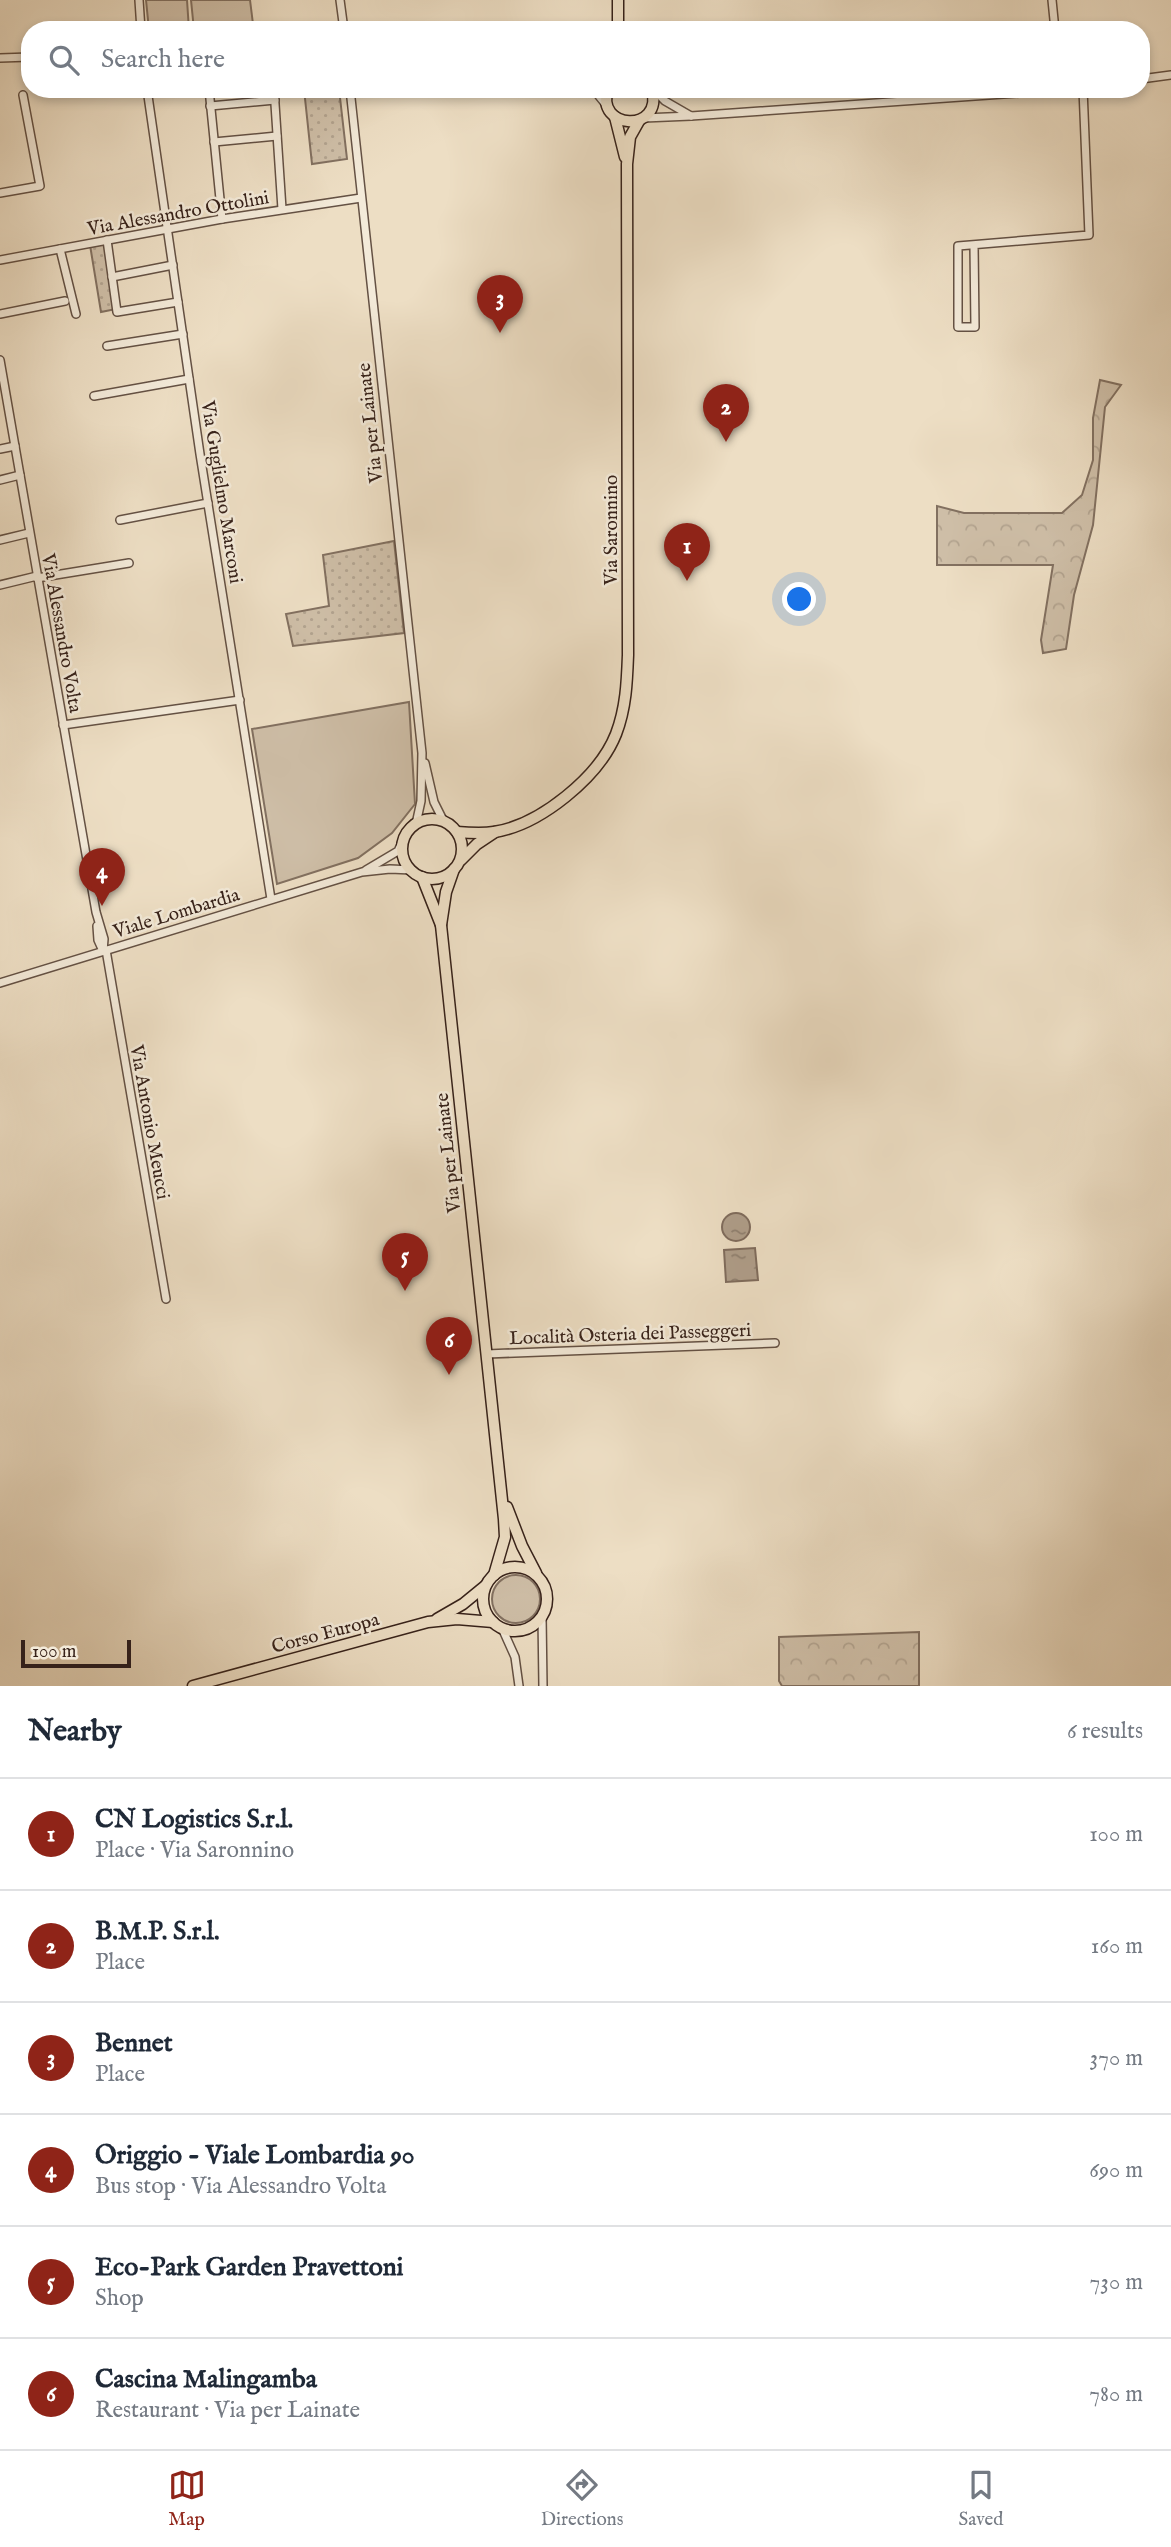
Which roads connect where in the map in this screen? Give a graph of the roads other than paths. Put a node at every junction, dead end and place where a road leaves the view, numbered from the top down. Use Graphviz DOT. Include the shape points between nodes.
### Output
graph roads {
  1 [pos="139,0"];
  2 [pos="341,0"];
  3 [pos="618,0"];
  4 [pos="1052,0"];
  5 [pos="140,21"];
  6 [pos="343,21"];
  7 [pos="618,21"];
  8 [pos="1054,21"];
  9 [pos="21,57"];
  10 [pos="0,58"];
  11 [pos="1171,75"];
  12 [pos="1150,78"];
  13 [pos="24,98"];
  14 [pos="148,98"];
  15 [pos="210,98"];
  16 [pos="351,98"];
  17 [pos="601,98"];
  18 [pos="606,98"];
  19 [pos="652,98"];
  20 [pos="662,98"];
  21 [pos="956,98"];
  22 [pos="1083,98"];
  23 [pos="275,100"];
  24 [pos="210,106"];
  25 [pos="608,107"];
  26 [pos="691,116"];
  27 [pos="615,117"];
  28 [pos="641,119"];
  29 [pos="277,136"];
  30 [pos="214,142"];
  31 [pos="627,164"];
  32 [pos="0,193"];
  33 [pos="361,198"];
  34 [pos="282,209"];
  35 [pos="222,219"];
  36 [pos="168,228"];
  37 [pos="107,240"];
  38 [pos="974,245"];
  39 [pos="60,249"];
  40 [pos="0,260"];
  41 [pos="173,265"];
  42 [pos="112,277"];
  43 [pos="65,301"];
  44 [pos="178,302"];
  45 [pos="0,314"];
  46 [pos="76,314"];
  47 [pos="183,334"];
  48 [pos="107,346"];
  49 [pos="0,360"];
  50 [pos="189,379"];
  51 [pos="3,390"];
  52 [pos="94,396"];
  53 [pos="15,446"];
  54 [pos="0,449"];
  55 [pos="20,475"];
  56 [pos="0,480"];
  57 [pos="208,503"];
  58 [pos="120,520"];
  59 [pos="29,533"];
  60 [pos="0,540"];
  61 [pos="129,563"];
  62 [pos="37,577"];
  63 [pos="0,585"];
  64 [pos="240,700"];
  65 [pos="63,725"];
  66 [pos="422,753"];
  67 [pos="444,822"];
  68 [pos="416,824"];
  69 [pos="457,832"];
  70 [pos="496,832"];
  71 [pos="405,836"];
  72 [pos="456,866"];
  73 [pos="412,870"];
  74 [pos="362,872"];
  75 [pos="422,877"];
  76 [pos="271,899"];
  77 [pos="441,925"];
  78 [pos="105,950"];
  79 [pos="0,983"];
  80 [pos="166,1299"];
  81 [pos="775,1343"];
  82 [pos="487,1354"];
  83 [pos="502,1490"];
  84 [pos="537,1576"];
  85 [pos="491,1579"];
  86 [pos="542,1616"];
  87 [pos="428,1622"];
  88 [pos="497,1625"];
  89 [pos="232,1676"];
  90 [pos="193,1686"];
  91 [pos="200,1686"];
  92 [pos="519,1686"];
  93 [pos="543,1686"];
  1 -- 5 [label="street"];
  2 -- 6 [label="street"];
  3 -- 7 [label="main road"];
  4 -- 8 [label="street"];
  9 -- 10 [label="street"];
  11 -- 12 [label="street"];
  13 -- 32 [label="street" via="40,186"];
  14 -- 36 [label="street, Via Guglielmo Marconi"];
  15 -- 24 [label="street"];
  16 -- 33 [label="street, Via per Lainate"];
  17 -- 25 [label="street"];
  18 -- 25 [label="main road"];
  19 -- 28 [label="main road, Via Saronnino" via="652,107"];
  20 -- 26 [label="street"];
  21 -- 26 [label="street"];
  22 -- 38 [label="street" via="1089,235"];
  23 -- 24 [label="street"];
  23 -- 29 [label="street"];
  24 -- 30 [label="street"];
  25 -- 27 [label="main road"];
  26 -- 28 [label="street"];
  27 -- 28 [label="main road" via="631,122"];
  27 -- 31 [label="main road, Via Saronnino"];
  28 -- 31 [label="main road, Via Saronnino" via="630,137"];
  29 -- 30 [label="street"];
  29 -- 34 [label="street"];
  30 -- 35 [label="street"];
  31 -- 70 [label="main road, Via Saronnino" via="626,698 615,736 584,780 536,816"];
  33 -- 34 [label="street, Via Alessandro Ottolini"];
  33 -- 66 [label="street, Via per Lainate"];
  34 -- 35 [label="street, Via Alessandro Ottolini"];
  35 -- 36 [label="street, Via Alessandro Ottolini"];
  36 -- 37 [label="street, Via Alessandro Ottolini"];
  36 -- 41 [label="street, Via Guglielmo Marconi"];
  37 -- 39 [label="street, Via Alessandro Ottolini"];
  37 -- 42 [label="street"];
  38 -- 38 [label="street" via="958,246 958,327 975,327"];
  39 -- 40 [label="street, Via Alessandro Ottolini"];
  39 -- 46 [label="street"];
  41 -- 42 [label="street"];
  41 -- 44 [label="street, Via Guglielmo Marconi"];
  42 -- 44 [label="street" via="117,312"];
  43 -- 45 [label="street"];
  44 -- 47 [label="street, Via Guglielmo Marconi"];
  47 -- 48 [label="street"];
  47 -- 50 [label="street, Via Guglielmo Marconi"];
  49 -- 51 [label="street, Via Alessandro Volta"];
  50 -- 52 [label="street"];
  50 -- 57 [label="street, Via Guglielmo Marconi"];
  51 -- 53 [label="street, Via Alessandro Volta"];
  53 -- 54 [label="street"];
  53 -- 55 [label="street, Via Alessandro Volta"];
  55 -- 56 [label="street"];
  55 -- 59 [label="street, Via Alessandro Volta"];
  57 -- 58 [label="street"];
  57 -- 64 [label="street, Via Guglielmo Marconi"];
  59 -- 60 [label="street"];
  59 -- 62 [label="street, Via Alessandro Volta"];
  61 -- 62 [label="street"];
  62 -- 63 [label="street"];
  62 -- 65 [label="street, Via Alessandro Volta"];
  64 -- 65 [label="street"];
  64 -- 76 [label="street, Via Guglielmo Marconi"];
  65 -- 78 [label="street, Via Alessandro Volta" via="98,940"];
  66 -- 67 [label="street, Via per Lainate"];
  66 -- 68 [label="street, Via per Lainate"];
  67 -- 68 [label="main road" via="435,819"];
  67 -- 69 [label="main road"];
  68 -- 71 [label="main road"];
  69 -- 70 [label="main road, Via Saronnino"];
  69 -- 72 [label="main road" via="462,847"];
  70 -- 72 [label="main road, Via Saronnino"];
  71 -- 73 [label="main road" via="403,854"];
  71 -- 74 [label="street, Viale Lombardia" via="398,851"];
  72 -- 75 [label="main road" via="439,878"];
  72 -- 77 [label="main road, Via per Lainate"];
  73 -- 74 [label="street, Viale Lombardia"];
  73 -- 75 [label="main road"];
  74 -- 76 [label="street, Viale Lombardia"];
  75 -- 77 [label="main road, Via per Lainate"];
  76 -- 78 [label="street, Viale Lombardia"];
  77 -- 82 [label="main road, Via per Lainate"];
  78 -- 79 [label="street, Viale Lombardia"];
  78 -- 80 [label="street, Via Antonio Meucci"];
  81 -- 82 [label="street, Località Osteria dei Passeggeri"];
  82 -- 83 [label="main road, Via per Lainate"];
  83 -- 84 [label="main road"];
  83 -- 85 [label="main road" via="505,1537"];
  84 -- 85 [label="main road" via="511,1567"];
  84 -- 86 [label="main road" via="547,1595"];
  85 -- 87 [label="main road, Corso Europa" via="463,1604"];
  85 -- 88 [label="main road" via="484,1603"];
  86 -- 88 [label="main road" via="528,1628 510,1630"];
  86 -- 93 [label="street"];
  87 -- 88 [label="main road, Corso Europa" via="457,1619"];
  87 -- 89 [label="main road, Corso Europa"];
  88 -- 92 [label="street" via="511,1645"];
  89 -- 90 [label="main road, Corso Europa"];
  89 -- 91 [label="main road, Corso Europa"];
}
